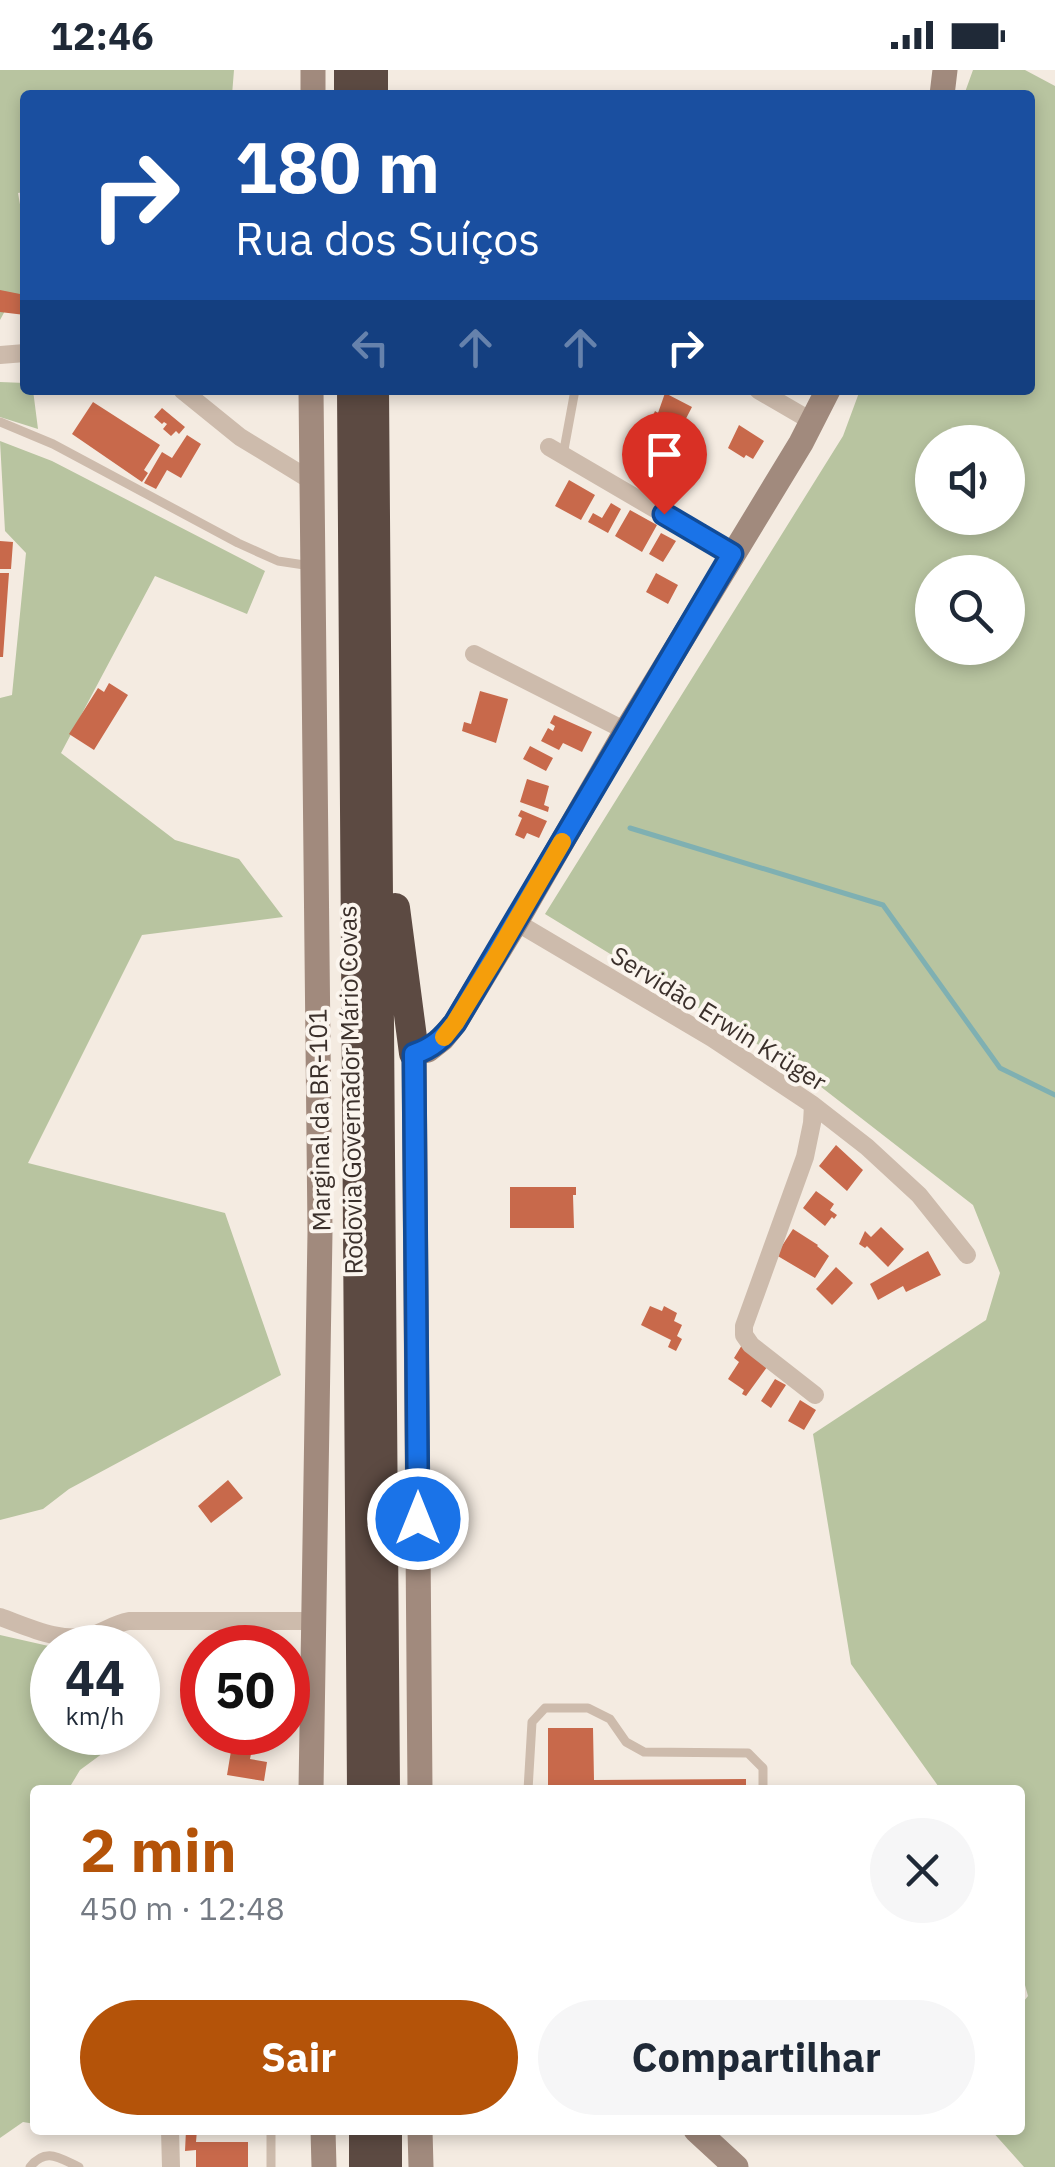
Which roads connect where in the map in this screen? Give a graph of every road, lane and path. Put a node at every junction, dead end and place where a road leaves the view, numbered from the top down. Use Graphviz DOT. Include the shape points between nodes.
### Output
graph roads {
  1 [pos="188,395"];
  2 [pos="311,395"];
  3 [pos="352,395"];
  4 [pos="374,395"];
  5 [pos="573,395"];
  6 [pos="767,395"];
  7 [pos="826,395"];
  8 [pos="0,422"];
  9 [pos="813,422"];
  10 [pos="556,451"];
  11 [pos="312,481"];
  12 [pos="732,554"];
  13 [pos="314,567"];
  14 [pos="474,654"];
  15 [pos="626,731"];
  16 [pos="377,769"];
  17 [pos="516,922"];
  18 [pos="414,1054"];
  19 [pos="812,1105"];
  20 [pos="967,1255"];
  21 [pos="815,1395"];
  22 [pos="0,1616"];
  23 [pos="312,1621"];
  24 [pos="311,1785"];
  25 [pos="362,1785"];
  26 [pos="385,1785"];
  27 [pos="420,1785"];
  28 [pos="528,1785"];
  29 [pos="763,1785"];
  30 [pos="170,2135"];
  31 [pos="272,2135"];
  32 [pos="323,2135"];
  33 [pos="364,2135"];
  34 [pos="387,2135"];
  35 [pos="420,2135"];
  36 [pos="701,2135"];
  37 [pos="30,2167"];
  38 [pos="78,2167"];
  39 [pos="171,2167"];
  40 [pos="271,2167"];
  41 [pos="324,2167"];
  42 [pos="364,2167"];
  43 [pos="387,2167"];
  44 [pos="420,2167"];
  45 [pos="736,2167"];
  1 -- 11 [label="street"];
  2 -- 11 [label="main road, Marginal da BR-101"];
  3 -- 25 [label="highway, Rodovia Governador Mário Covas"];
  4 -- 16 [label="highway, Rodovia Governador Mário Covas"];
  5 -- 10 [label="lane"];
  6 -- 9 [label="street"];
  7 -- 9 [label="main road"];
  8 -- 13 [label="lane" via="238,543 278,561"];
  9 -- 12 [label="main road"];
  10 -- 12 [label="street"];
  11 -- 13 [label="main road, Marginal da BR-101"];
  12 -- 15 [label="main road"];
  13 -- 23 [label="main road, Marginal da BR-101" via="320,1232"];
  14 -- 15 [label="street"];
  15 -- 17 [label="main road"];
  16 -- 18 [label="highway"];
  16 -- 26 [label="highway, Rodovia Governador Mário Covas"];
  17 -- 18 [label="main road" via="455,1023 428,1050"];
  17 -- 19 [label="street, Servidão Erwin Krüger"];
  18 -- 27 [label="main road"];
  19 -- 20 [label="street, Servidão Erwin Krüger" via="919,1194"];
  19 -- 21 [label="street" via="804,1158 744,1335"];
  22 -- 23 [label="street" via="73,1636 130,1621"];
  23 -- 24 [label="main road, Marginal da BR-101"];
  28 -- 29 [label="lane" via="532,1722 545,1708 588,1708 644,1752 748,1753 763,1768"];
  30 -- 39 [label="street"];
  31 -- 40 [label="lane"];
  32 -- 41 [label="main road"];
  33 -- 42 [label="highway"];
  34 -- 43 [label="highway"];
  35 -- 44 [label="main road"];
  36 -- 45 [label="main road"];
  37 -- 38 [label="lane" via="44,2155"];
}
